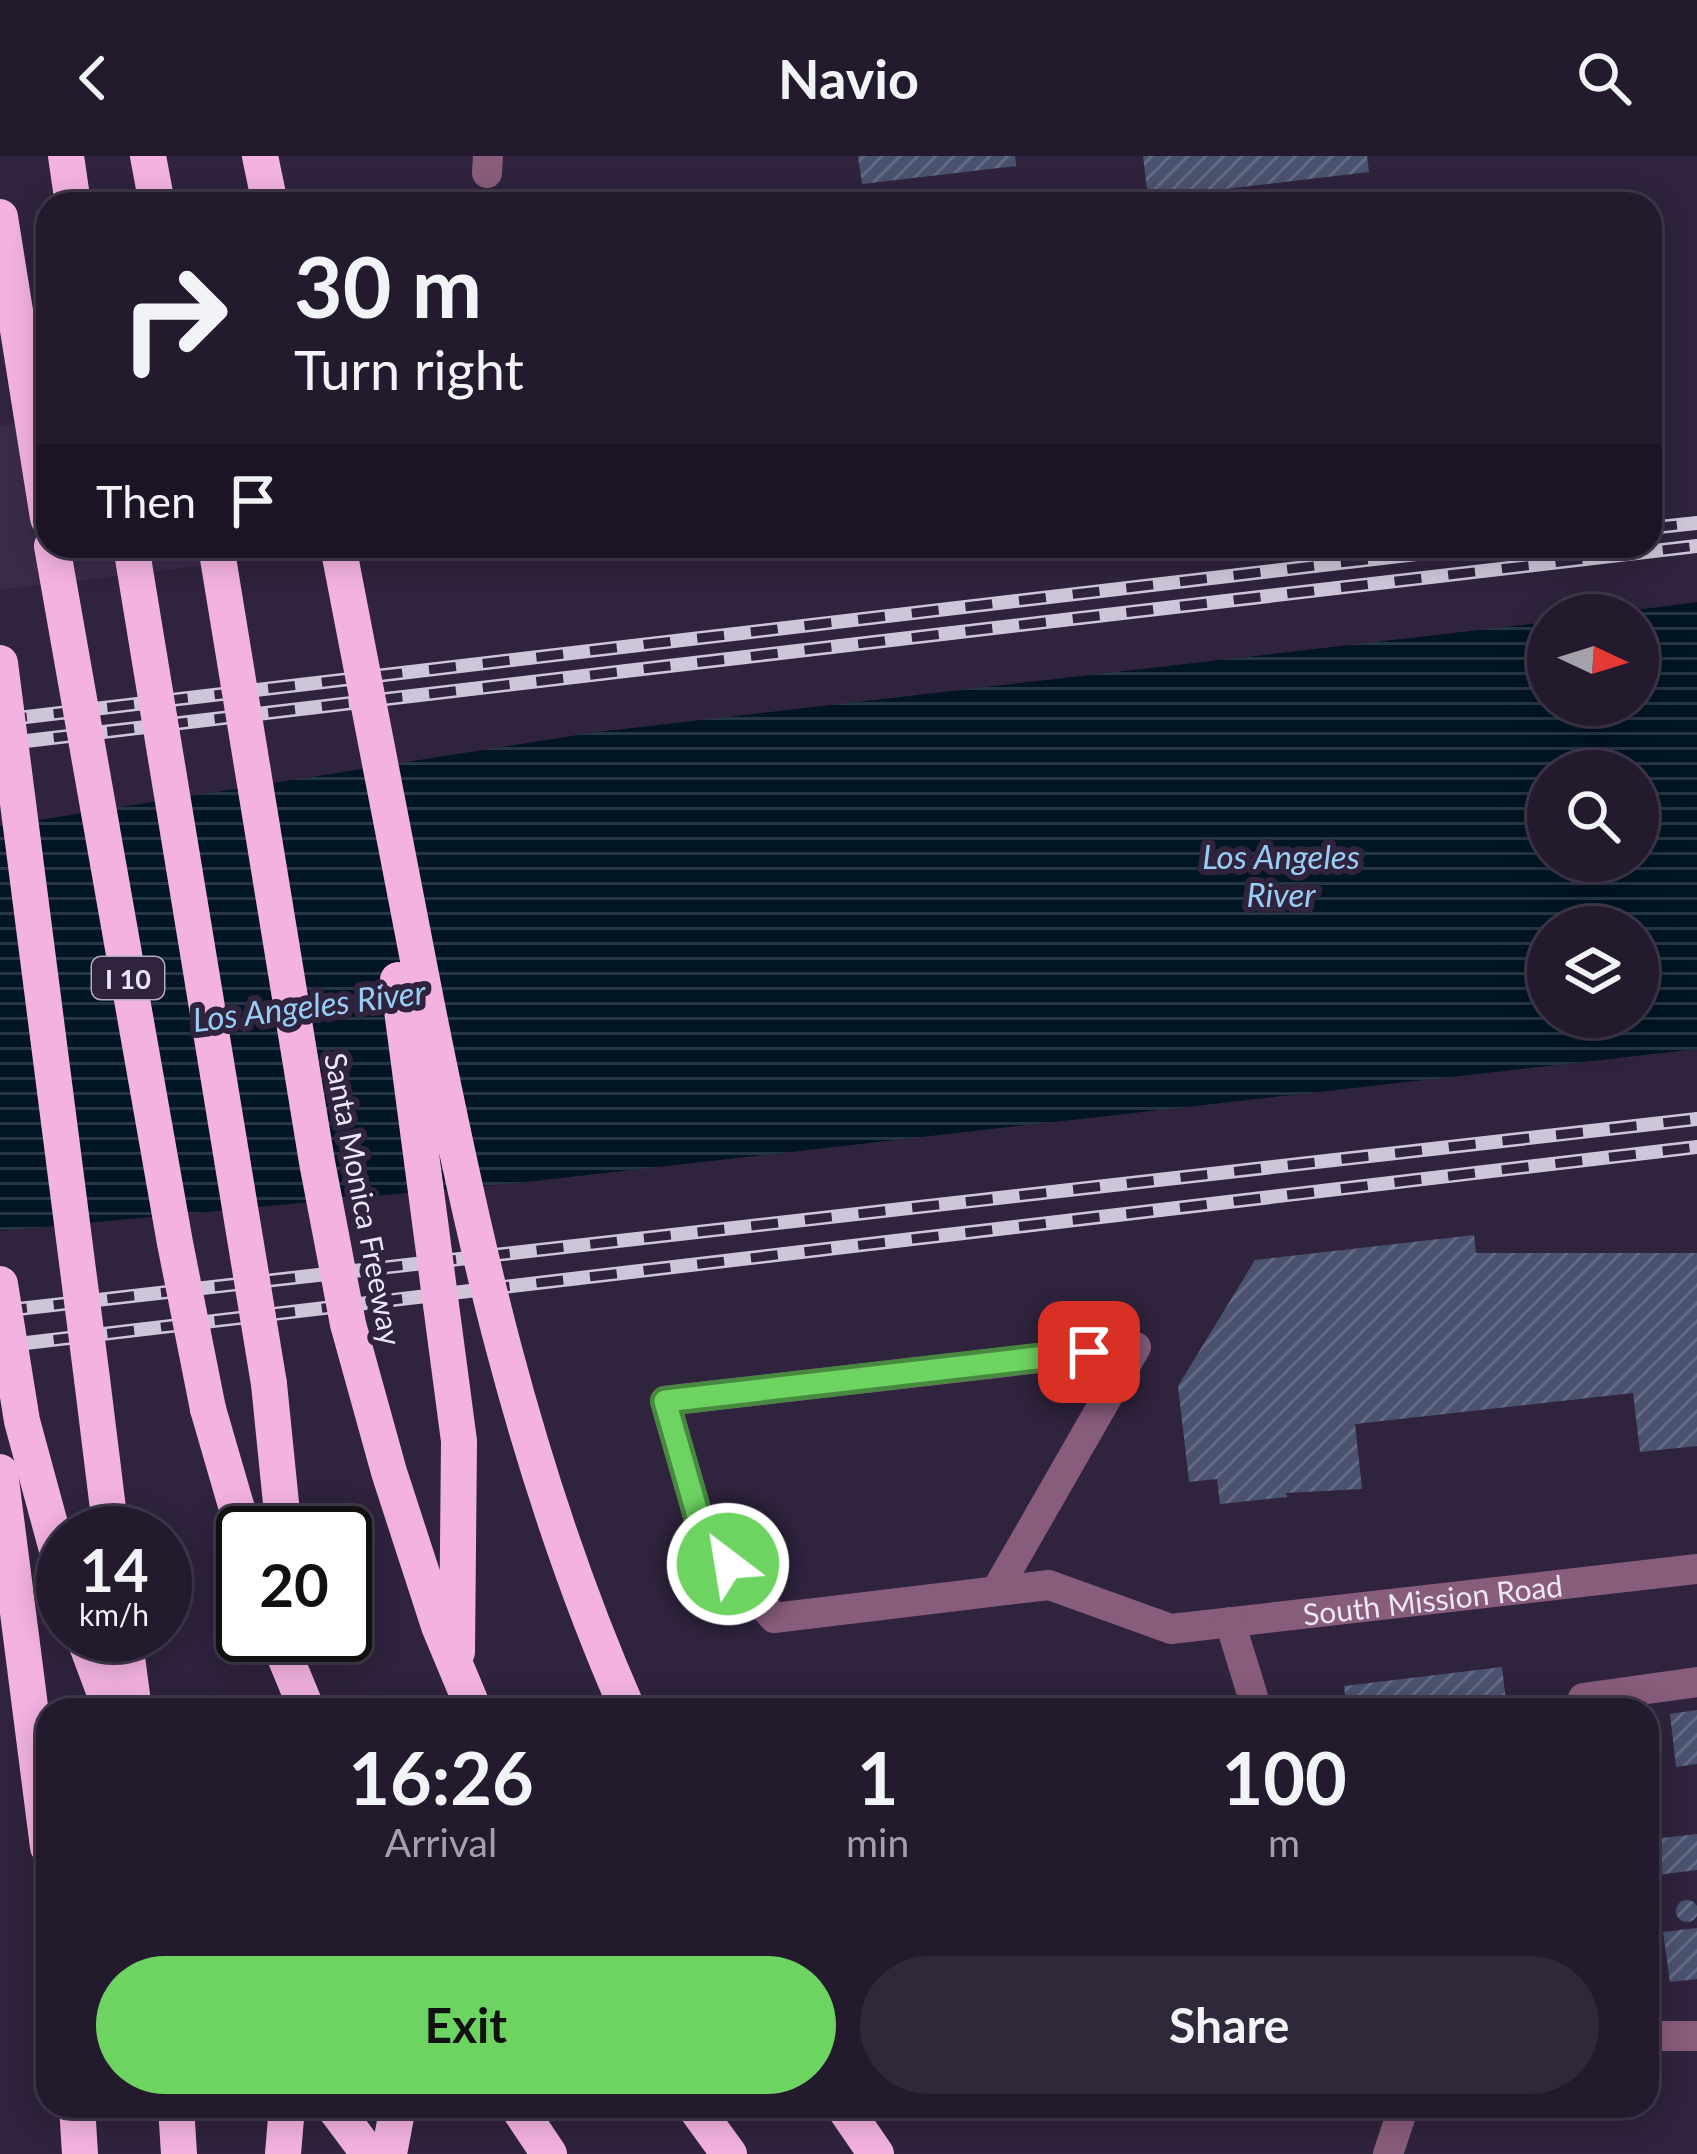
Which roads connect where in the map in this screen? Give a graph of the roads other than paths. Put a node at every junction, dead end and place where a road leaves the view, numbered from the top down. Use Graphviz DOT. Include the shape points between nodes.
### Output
graph roads {
  1 [pos="66,156"];
  2 [pos="148,156"];
  3 [pos="260,156"];
  4 [pos="72,192"];
  5 [pos="155,192"];
  6 [pos="268,192"];
  7 [pos="0,217"];
  8 [pos="36,443"];
  9 [pos="54,558"];
  10 [pos="133,558"];
  11 [pos="218,558"];
  12 [pos="338,558"];
  13 [pos="338,558"];
  14 [pos="0,663"];
  15 [pos="0,1284"];
  16 [pos="0,1472"];
  17 [pos="45,1506"];
  18 [pos="108,1506"];
  19 [pos="236,1506"];
  20 [pos="281,1506"];
  21 [pos="1697,1569"];
  22 [pos="996,1591"];
  23 [pos="1231,1622"];
  24 [pos="93,1662"];
  25 [pos="128,1662"];
  26 [pos="287,1662"];
  27 [pos="294,1662"];
  28 [pos="1697,1682"];
  29 [pos="107,1698"];
  30 [pos="132,1698"];
  31 [pos="296,1698"];
  32 [pos="302,1698"];
  33 [pos="455,1698"];
  34 [pos="469,1698"];
  35 [pos="623,1698"];
  36 [pos="1253,1698"];
  37 [pos="1583,1698"];
  38 [pos="36,1753"];
  39 [pos="1659,2036"];
  40 [pos="1697,2036"];
  41 [pos="78,2118"];
  42 [pos="177,2118"];
  43 [pos="286,2118"];
  44 [pos="355,2118"];
  45 [pos="525,2118"];
  46 [pos="702,2118"];
  47 [pos="851,2118"];
  48 [pos="1400,2118"];
  49 [pos="387,2136"];
  50 [pos="80,2154"];
  51 [pos="179,2154"];
  52 [pos="284,2154"];
  53 [pos="549,2154"];
  54 [pos="728,2154"];
  55 [pos="876,2154"];
  56 [pos="1388,2154"];
  1 -- 4 [label="highway"];
  2 -- 5 [label="highway"];
  3 -- 6 [label="highway"];
  7 -- 8 [label="highway"];
  9 -- 19 [label="highway, I 10, bridge" via="179,1264"];
  10 -- 20 [label="highway, bridge" via="237,1175"];
  11 -- 34 [label="highway, Santa Monica Freeway, bridge" via="348,1324 389,1472"];
  12 -- 33 [label="highway, bridge" via="459,1442"];
  13 -- 35 [label="highway, bridge" via="458,1162 510,1379"];
  14 -- 18 [label="highway, bridge"];
  15 -- 17 [label="highway, bridge"];
  16 -- 38 [label="highway"];
  21 -- 23 [label="street, South Mission Road"];
  22 -- 22 [label="street" via="774,1618 704,1537 665,1401 1136,1347"];
  22 -- 23 [label="street, South Mission Road" via="1049,1585 1171,1629"];
  23 -- 36 [label="street"];
  24 -- 29 [label="highway"];
  25 -- 30 [label="highway"];
  26 -- 32 [label="highway, bridge"];
  27 -- 31 [label="highway, bridge"];
  28 -- 37 [label="street"];
  39 -- 40 [label="street"];
  41 -- 50 [label="highway"];
  42 -- 51 [label="highway"];
  43 -- 52 [label="highway"];
  44 -- 49 [label="highway"];
  45 -- 53 [label="highway"];
  46 -- 54 [label="highway"];
  47 -- 55 [label="highway"];
  48 -- 56 [label="street"];
}
